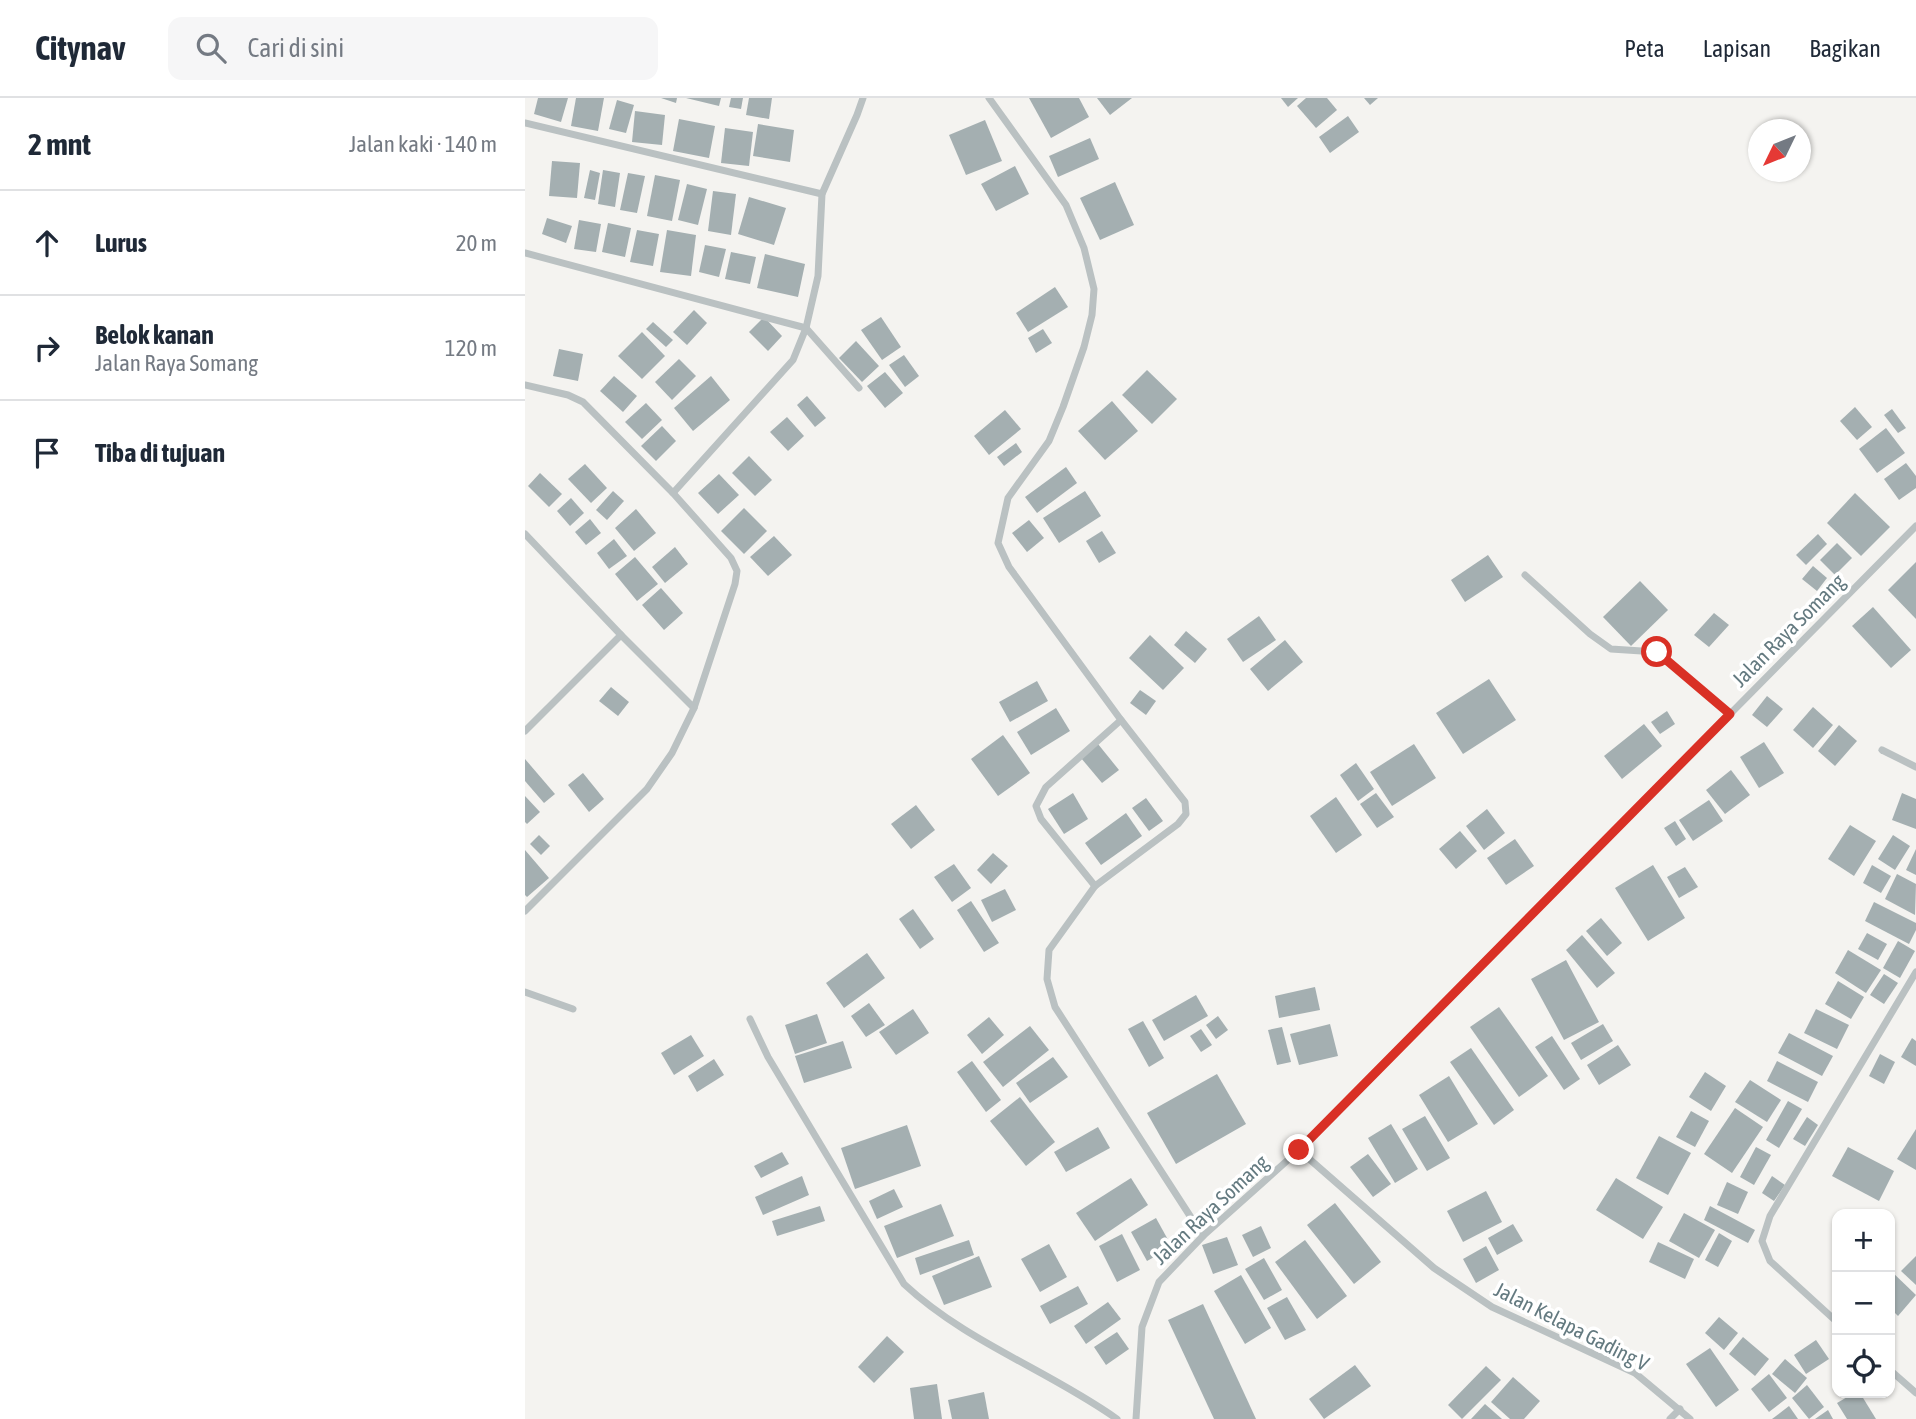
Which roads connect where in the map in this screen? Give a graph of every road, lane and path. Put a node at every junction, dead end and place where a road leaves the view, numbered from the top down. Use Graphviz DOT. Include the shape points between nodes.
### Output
graph roads {
  1 [pos="863,98"];
  2 [pos="989,98"];
  3 [pos="525,123"];
  4 [pos="822,194"];
  5 [pos="525,253"];
  6 [pos="806,328"];
  7 [pos="525,385"];
  8 [pos="859,387"];
  9 [pos="673,494"];
  10 [pos="1916,526"];
  11 [pos="525,534"];
  12 [pos="1525,575"];
  13 [pos="621,635"];
  14 [pos="694,708"];
  15 [pos="1730,714"];
  16 [pos="1121,720"];
  17 [pos="525,731"];
  18 [pos="1882,750"];
  19 [pos="1916,767"];
  20 [pos="1095,886"];
  21 [pos="525,911"];
  22 [pos="1916,972"];
  23 [pos="525,992"];
  24 [pos="573,1009"];
  25 [pos="750,1019"];
  26 [pos="1299,1150"];
  27 [pos="1203,1236"];
  28 [pos="1832,1317"];
  29 [pos="1895,1375"];
  30 [pos="1916,1394"];
  31 [pos="1680,1409"];
  32 [pos="1117,1419"];
  33 [pos="1136,1419"];
  34 [pos="1670,1419"];
  35 [pos="1690,1419"];
  1 -- 4 [label="street"];
  2 -- 16 [label="street" via="1066,205 1094,289 1090,326 1063,407 1049,441 1008,498 998,543 1009,567"];
  3 -- 4 [label="street"];
  4 -- 6 [label="street" via="818,276"];
  5 -- 6 [label="street"];
  6 -- 8 [label="street"];
  6 -- 9 [label="street" via="793,360"];
  7 -- 9 [label="street" via="583,402"];
  9 -- 14 [label="street" via="731,558 737,571"];
  10 -- 15 [label="street, Jalan Raya Somang"];
  11 -- 13 [label="street"];
  12 -- 15 [label="street" via="1611,649 1657,652"];
  13 -- 14 [label="street"];
  13 -- 17 [label="street"];
  14 -- 21 [label="street" via="672,753 647,789"];
  15 -- 26 [label="street, Jalan Raya Somang"];
  16 -- 20 [label="street" via="1046,787 1036,806"];
  16 -- 20 [label="street" via="1185,802 1186,814"];
  18 -- 19 [label="street"];
  20 -- 27 [label="street" via="1049,950 1047,979 1055,1007"];
  22 -- 28 [label="street" via="1770,1216 1762,1241 1770,1261"];
  23 -- 24 [label="street"];
  25 -- 32 [label="street" via="768,1057 904,1284 952,1323 1057,1380"];
  26 -- 27 [label="street, Jalan Raya Somang"];
  26 -- 31 [label="street, Jalan Kelapa Gading V" via="1434,1268 1492,1307 1635,1373"];
  27 -- 33 [label="street, Jalan Raya Somang" via="1159,1282 1142,1327"];
  29 -- 30 [label="street"];
  31 -- 34 [label="street"];
  31 -- 35 [label="street, Jalan Kelapa Gading V"];
}
